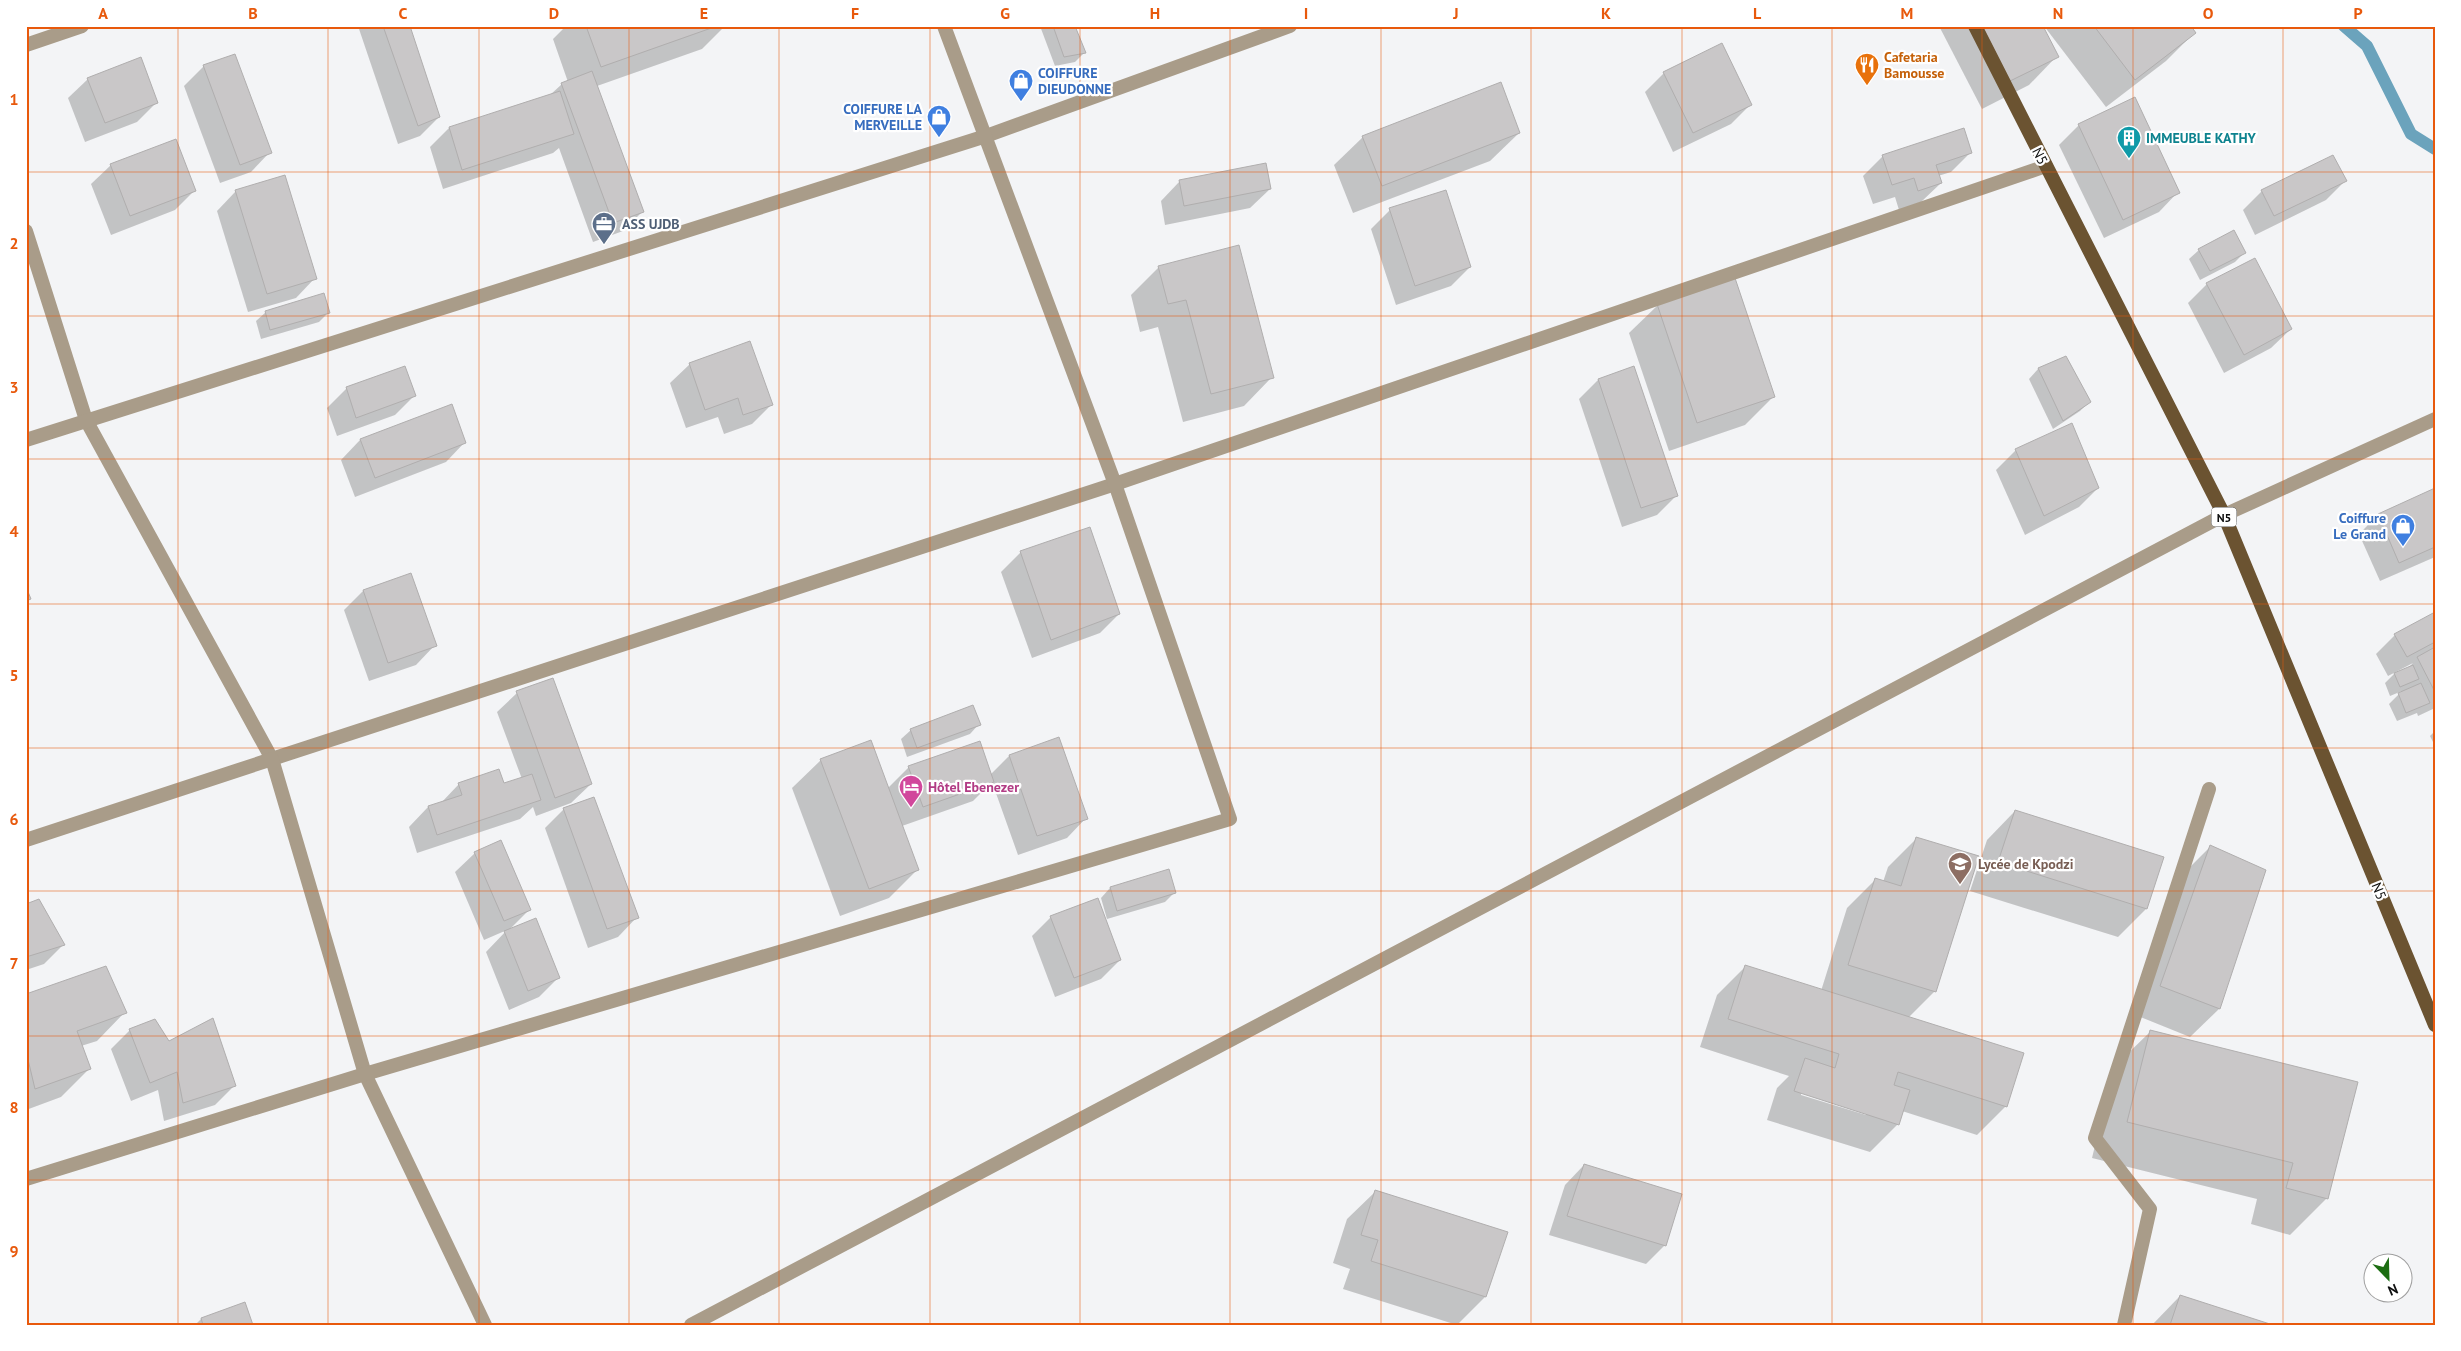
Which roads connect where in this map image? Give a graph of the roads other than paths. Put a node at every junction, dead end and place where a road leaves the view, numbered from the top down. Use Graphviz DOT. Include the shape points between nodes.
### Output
graph roads {
  1 [pos="82,26"];
  2 [pos="944,26"];
  3 [pos="1290,26"];
  4 [pos="1975,26"];
  5 [pos="26,44"];
  6 [pos="986,136"];
  7 [pos="2046,166"];
  8 [pos="26,231"];
  9 [pos="2435,419"];
  10 [pos="86,420"];
  11 [pos="26,440"];
  12 [pos="1115,484"];
  13 [pos="2224,515"];
  14 [pos="272,758"];
  15 [pos="2209,789"];
  16 [pos="26,840"];
  17 [pos="2435,1025"];
  18 [pos="365,1074"];
  19 [pos="26,1180"];
  20 [pos="485,1325"];
  21 [pos="691,1325"];
  22 [pos="2124,1325"];
  1 -- 5 [label="street"];
  2 -- 6 [label="street"];
  3 -- 6 [label="street"];
  4 -- 7 [label="main road, N5 / N5"];
  6 -- 10 [label="street"];
  6 -- 12 [label="street"];
  7 -- 12 [label="street"];
  7 -- 13 [label="main road, N5 / N5"];
  8 -- 10 [label="street"];
  9 -- 13 [label="street"];
  10 -- 11 [label="street"];
  10 -- 14 [label="street"];
  12 -- 14 [label="street"];
  12 -- 18 [label="street" via="1230,819"];
  13 -- 17 [label="main road, N5 / N5"];
  13 -- 21 [label="street"];
  14 -- 16 [label="street"];
  14 -- 18 [label="street"];
  15 -- 22 [label="street" via="2095,1138 2150,1209"];
  18 -- 19 [label="street"];
  18 -- 20 [label="street"];
}
